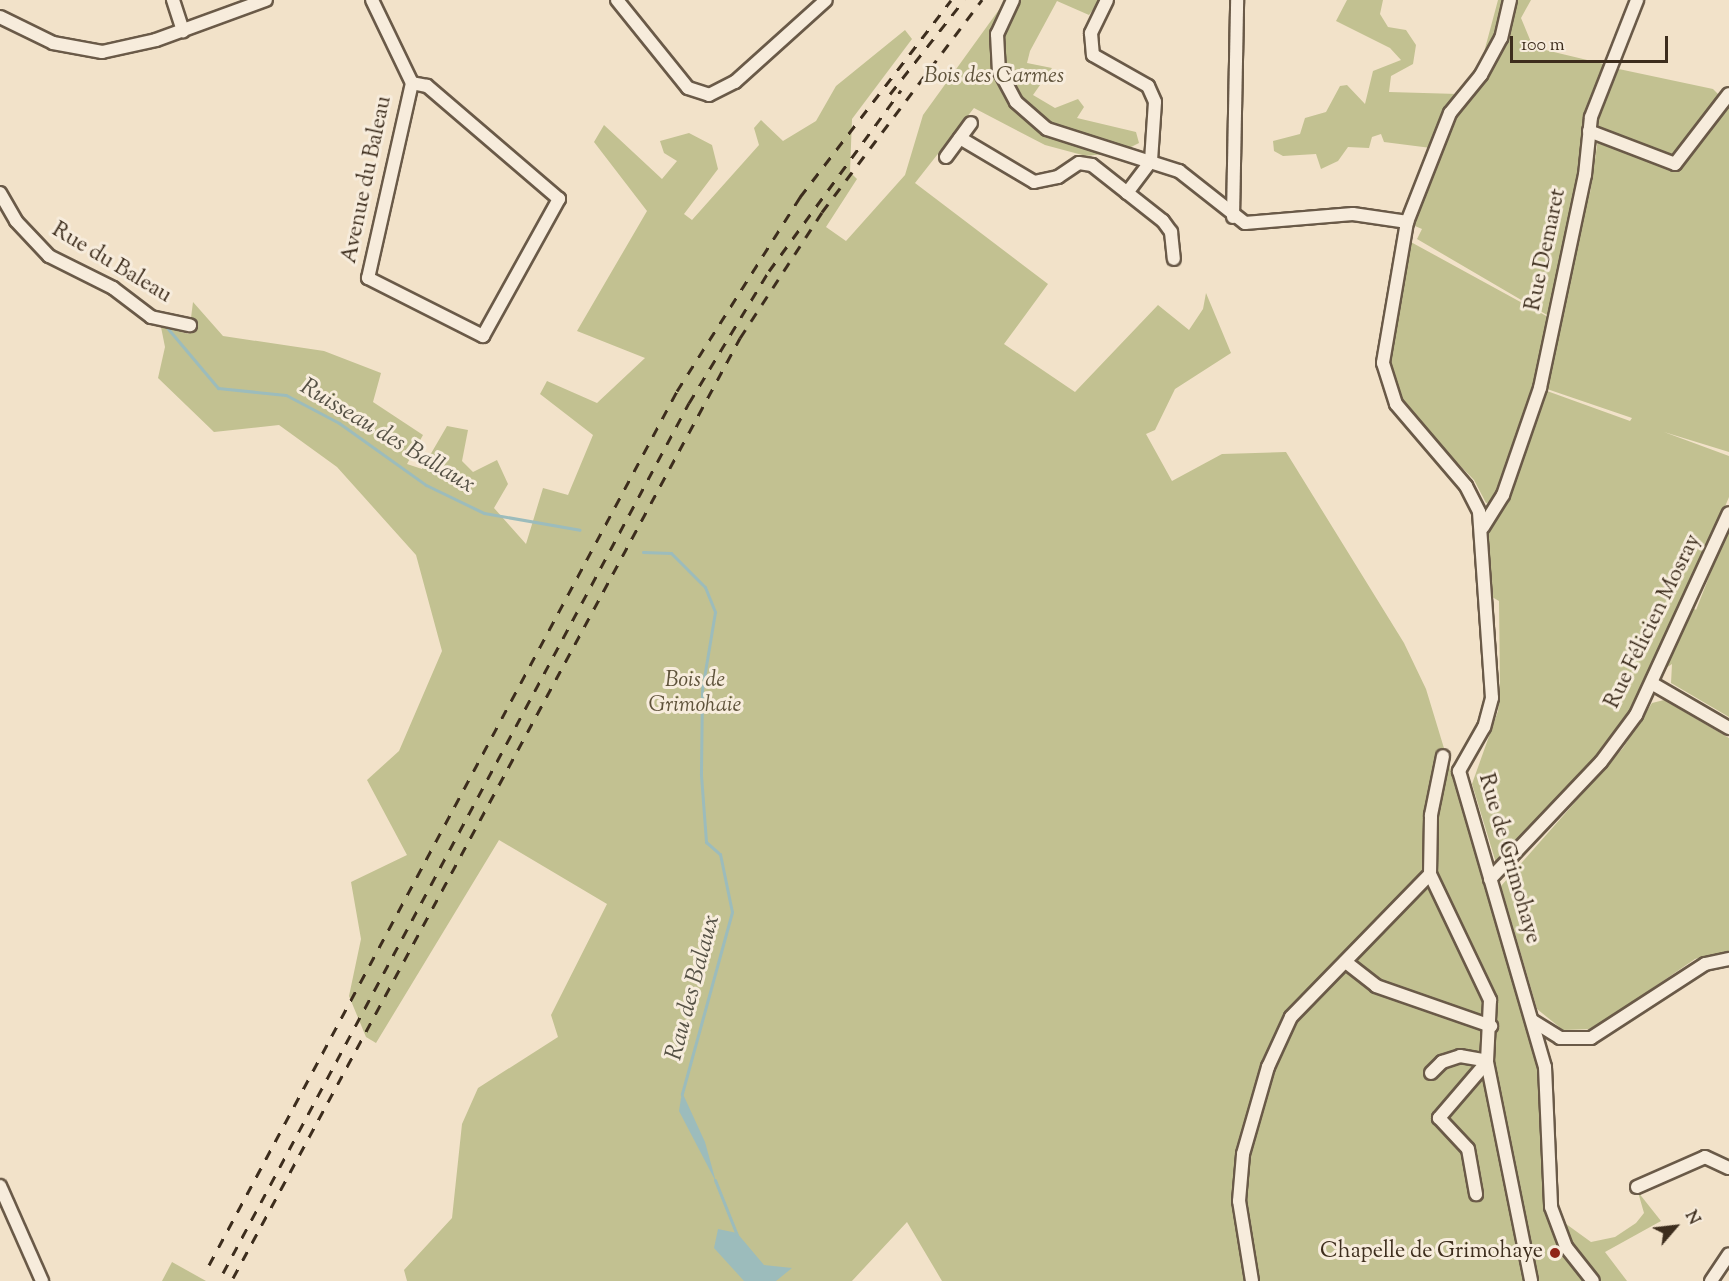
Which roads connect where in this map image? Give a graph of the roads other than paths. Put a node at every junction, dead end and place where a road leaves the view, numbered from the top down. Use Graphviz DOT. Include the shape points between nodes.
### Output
graph roads {
  1 [pos="173,0"];
  2 [pos="266,0"];
  3 [pos="372,0"];
  4 [pos="617,0"];
  5 [pos="826,0"];
  6 [pos="1013,0"];
  7 [pos="1107,0"];
  8 [pos="1237,0"];
  9 [pos="1510,0"];
  10 [pos="1637,0"];
  11 [pos="0,17"];
  12 [pos="183,31"];
  13 [pos="412,83"];
  14 [pos="1729,94"];
  15 [pos="971,123"];
  16 [pos="1589,131"];
  17 [pos="960,138"];
  18 [pos="946,157"];
  19 [pos="1151,161"];
  20 [pos="0,193"];
  21 [pos="1127,193"];
  22 [pos="1233,217"];
  23 [pos="1407,222"];
  24 [pos="1174,259"];
  25 [pos="190,325"];
  26 [pos="1496,510"];
  27 [pos="1479,512"];
  28 [pos="1729,513"];
  29 [pos="1482,527"];
  30 [pos="1653,684"];
  31 [pos="1729,728"];
  32 [pos="1443,756"];
  33 [pos="1430,874"];
  34 [pos="1490,879"];
  35 [pos="1729,959"];
  36 [pos="1347,963"];
  37 [pos="1533,1021"];
  38 [pos="1491,1026"];
  39 [pos="1560,1038"];
  40 [pos="1541,1051"];
  41 [pos="1487,1061"];
  42 [pos="1431,1073"];
  43 [pos="1729,1168"];
  44 [pos="0,1186"];
  45 [pos="1637,1187"];
  46 [pos="1476,1194"];
  47 [pos="1729,1254"];
  48 [pos="42,1281"];
  49 [pos="1252,1281"];
  50 [pos="1531,1281"];
  51 [pos="1593,1281"];
  52 [pos="1711,1281"];
  1 -- 12 [label="street"];
  2 -- 12 [label="street"];
  3 -- 13 [label="street, Avenue du Baleau"];
  4 -- 5 [label="street" via="688,88 709,95 735,82"];
  6 -- 19 [label="street" via="996,51 1016,102 1057,133"];
  7 -- 19 [label="street" via="1093,27 1091,50 1101,63 1152,91"];
  8 -- 22 [label="street"];
  9 -- 23 [label="street, Rue de Grimohaye" via="1501,38 1481,75 1450,113"];
  10 -- 16 [label="street, Rue Demaret"];
  11 -- 12 [label="street" via="53,43 92,51 118,50"];
  13 -- 13 [label="street, Avenue du Baleau" via="427,86 559,199 483,336 368,278"];
  14 -- 16 [label="street" via="1675,164"];
  15 -- 17 [label="street"];
  16 -- 26 [label="street, Rue Demaret" via="1541,383"];
  17 -- 18 [label="street"];
  17 -- 21 [label="street" via="1034,182 1058,177 1079,163 1092,165"];
  19 -- 21 [label="street"];
  19 -- 22 [label="street" via="1190,178"];
  20 -- 25 [label="street, Rue du Baleau" via="16,220 49,256 113,288 151,316"];
  21 -- 24 [label="street" via="1171,232"];
  22 -- 23 [label="street" via="1250,224 1366,214"];
  23 -- 27 [label="street, Rue de Grimohaye" via="1384,336 1386,380 1402,414 1466,486"];
  26 -- 27 [label="street"];
  26 -- 29 [label="street, Rue Demaret"];
  27 -- 29 [label="street, Rue de Grimohaye"];
  28 -- 30 [label="street, Rue Félicien Mosray"];
  29 -- 34 [label="street, Rue de Grimohaye" via="1492,698 1484,727 1459,771"];
  30 -- 31 [label="street"];
  30 -- 34 [label="street, Rue Félicien Mosray" via="1601,762"];
  32 -- 33 [label="street" via="1431,815"];
  33 -- 36 [label="street"];
  33 -- 38 [label="street" via="1490,1000"];
  34 -- 37 [label="street, Rue de Grimohaye"];
  35 -- 39 [label="street" via="1705,964 1601,1034"];
  36 -- 38 [label="street" via="1376,986"];
  36 -- 49 [label="street" via="1291,1017 1254,1106 1239,1201"];
  37 -- 39 [label="street"];
  37 -- 40 [label="street, Rue de Grimohaye"];
  38 -- 41 [label="street"];
  39 -- 40 [label="street"];
  40 -- 51 [label="street, Rue de Grimohaye" via="1550,1116 1551,1207 1566,1247"];
  41 -- 42 [label="street" via="1461,1056"];
  41 -- 46 [label="street" via="1439,1118 1468,1149"];
  41 -- 50 [label="street"];
  43 -- 45 [label="street" via="1705,1157"];
  44 -- 48 [label="street"];
  47 -- 52 [label="street"];
}
